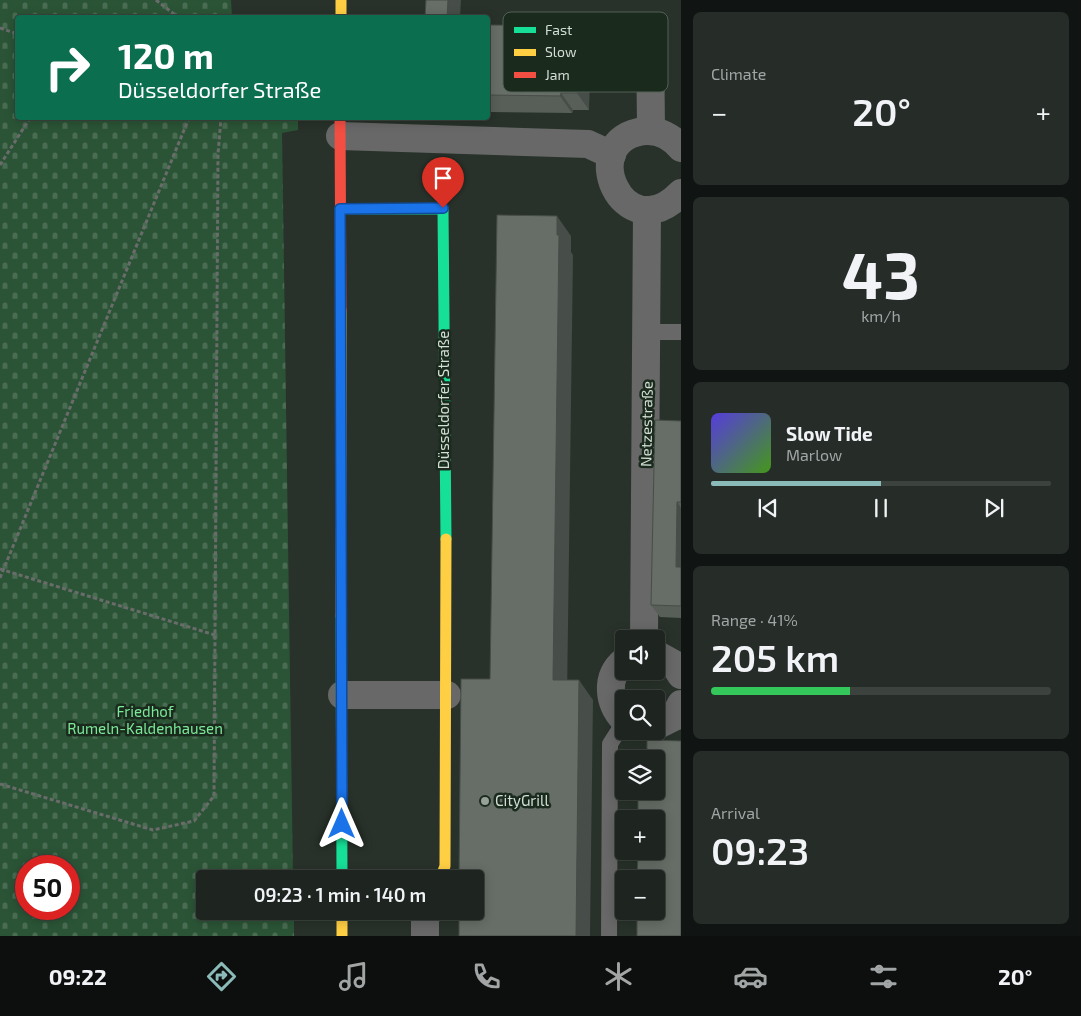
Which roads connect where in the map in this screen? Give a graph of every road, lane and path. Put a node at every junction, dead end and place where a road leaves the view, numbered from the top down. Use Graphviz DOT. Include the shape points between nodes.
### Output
graph roads {
  1 [pos="156,0"];
  2 [pos="341,0"];
  3 [pos="175,15"];
  4 [pos="341,15"];
  5 [pos="0,28"];
  6 [pos="15,33"];
  7 [pos="651,92"];
  8 [pos="29,120"];
  9 [pos="187,120"];
  10 [pos="221,120"];
  11 [pos="340,127"];
  12 [pos="651,131"];
  13 [pos="681,148"];
  14 [pos="612,155"];
  15 [pos="0,165"];
  16 [pos="681,193"];
  17 [pos="340,209"];
  18 [pos="647,210"];
  19 [pos="648,332"];
  20 [pos="681,332"];
  21 [pos="2,569"];
  22 [pos="0,578"];
  23 [pos="644,630"];
  24 [pos="215,635"];
  25 [pos="665,659"];
  26 [pos="615,672"];
  27 [pos="681,675"];
  28 [pos="342,695"];
  29 [pos="447,695"];
  30 [pos="681,704"];
  31 [pos="615,708"];
  32 [pos="665,722"];
  33 [pos="615,736"];
  34 [pos="0,784"];
  35 [pos="342,870"];
  36 [pos="443,870"];
  37 [pos="342,920"];
  38 [pos="425,920"];
  39 [pos="342,936"];
  40 [pos="425,936"];
  41 [pos="609,936"];
  1 -- 3 [label="path"];
  2 -- 4 [label="main road"];
  5 -- 6 [label="path"];
  7 -- 12 [label="street"];
  8 -- 15 [label="path"];
  9 -- 21 [label="path"];
  10 -- 24 [label="path"];
  11 -- 14 [label="street" via="588,144"];
  11 -- 17 [label="main road"];
  12 -- 13 [label="street" via="665,134"];
  12 -- 14 [label="street" via="628,136"];
  14 -- 18 [label="street" via="609,174 615,192 624,202"];
  16 -- 18 [label="street" via="673,202"];
  17 -- 28 [label="main road"];
  17 -- 29 [label="main road, Düsseldorfer Straße" via="443,208"];
  18 -- 19 [label="street, Netzestraße"];
  19 -- 20 [label="lane"];
  19 -- 23 [label="street, Netzestraße"];
  21 -- 22 [label="path"];
  21 -- 24 [label="path"];
  24 -- 34 [label="path" via="214,796 194,821 153,830"];
  25 -- 27 [label="street" via="674,664"];
  26 -- 31 [label="street" via="611,679 611,700"];
  28 -- 29 [label="street"];
  28 -- 35 [label="main road"];
  29 -- 36 [label="main road, Düsseldorfer Straße"];
  30 -- 32 [label="street" via="674,717"];
  33 -- 41 [label="lane" via="610,744"];
  37 -- 39 [label="main road"];
  38 -- 40 [label="street"];
}
